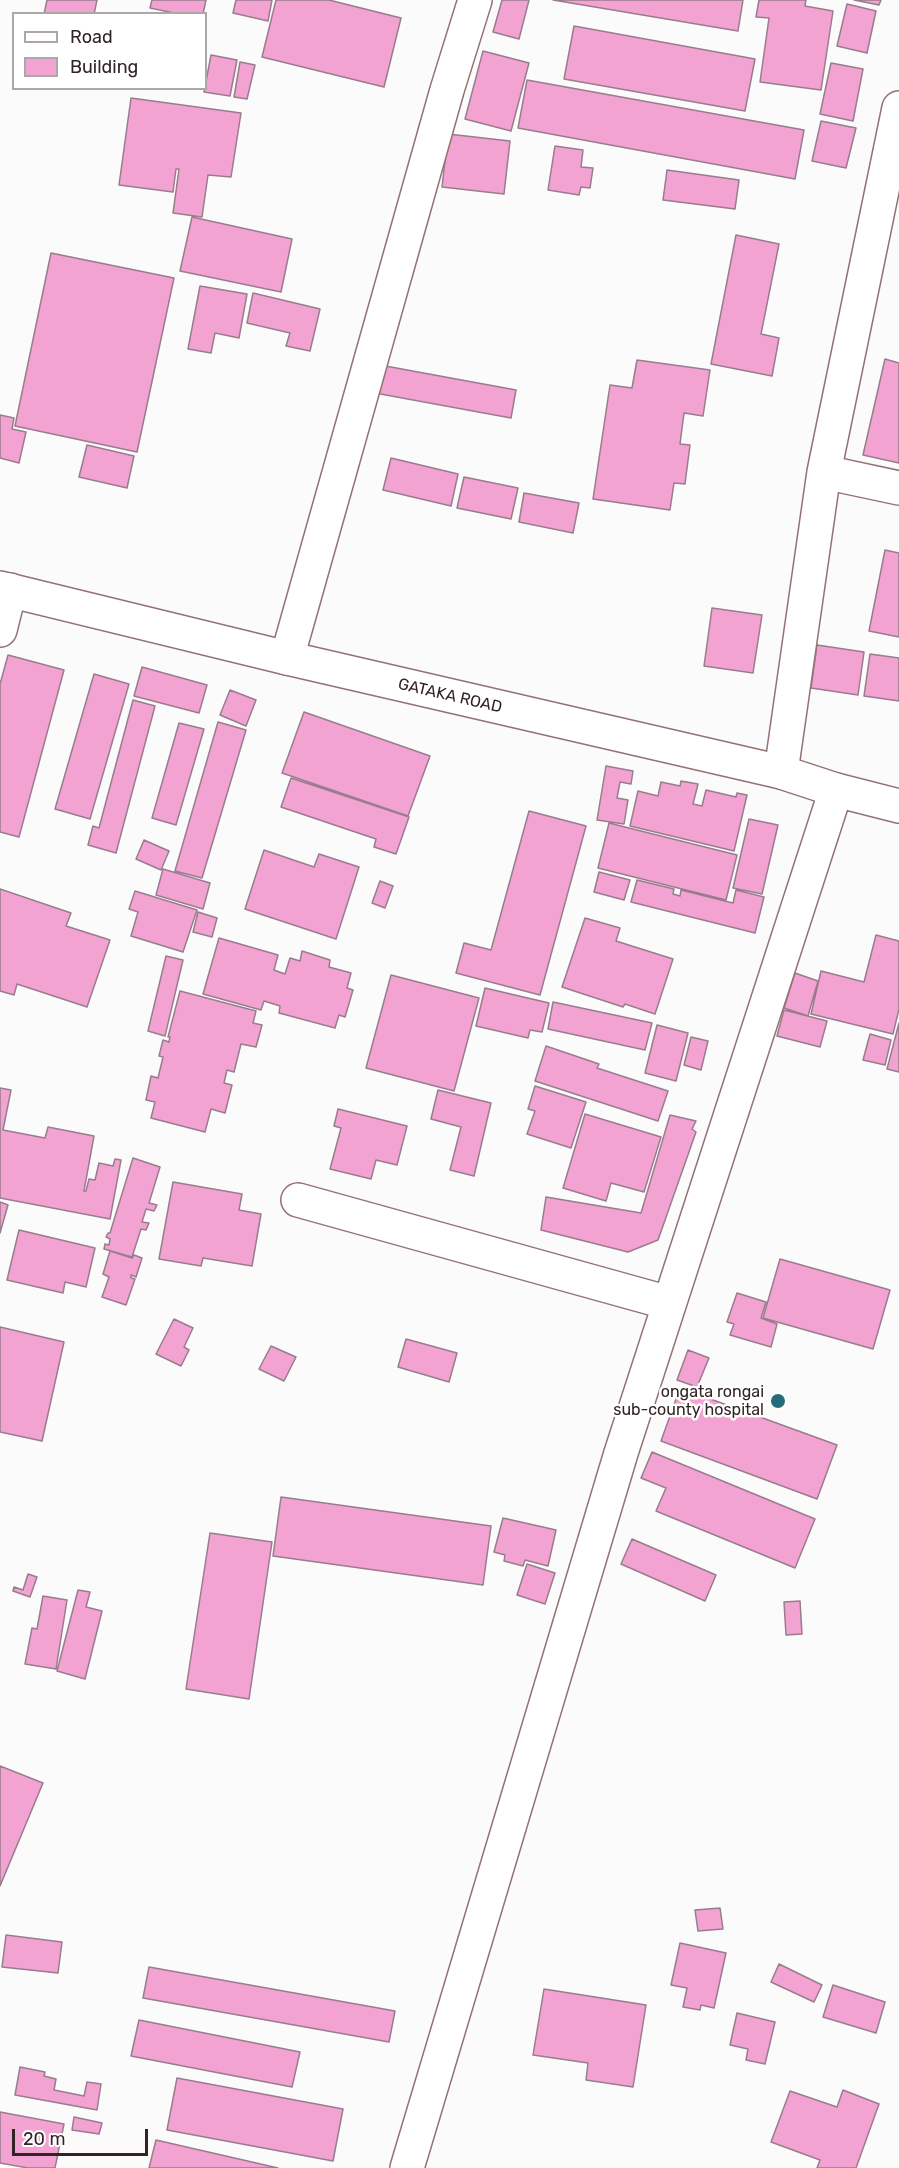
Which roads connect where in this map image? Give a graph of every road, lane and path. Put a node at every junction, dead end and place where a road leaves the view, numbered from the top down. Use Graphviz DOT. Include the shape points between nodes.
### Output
graph roads {
  1 [pos="475,0"];
  2 [pos="899,108"];
  3 [pos="824,472"];
  4 [pos="899,488"];
  5 [pos="5,589"];
  6 [pos="0,630"];
  7 [pos="287,658"];
  8 [pos="781,772"];
  9 [pos="836,790"];
  10 [pos="899,806"];
  11 [pos="298,1200"];
  12 [pos="669,1303"];
  13 [pos="407,2168"];
  1 -- 7 [label="street"];
  2 -- 3 [label="street"];
  3 -- 4 [label="street"];
  3 -- 8 [label="street"];
  5 -- 6 [label="street"];
  5 -- 7 [label="street, GATAKA ROAD"];
  7 -- 8 [label="street, GATAKA ROAD"];
  8 -- 9 [label="street, GATAKA ROAD"];
  9 -- 10 [label="street, GATAKA ROAD"];
  9 -- 12 [label="street"];
  11 -- 12 [label="street"];
  12 -- 13 [label="street" via="617,1464"];
}
